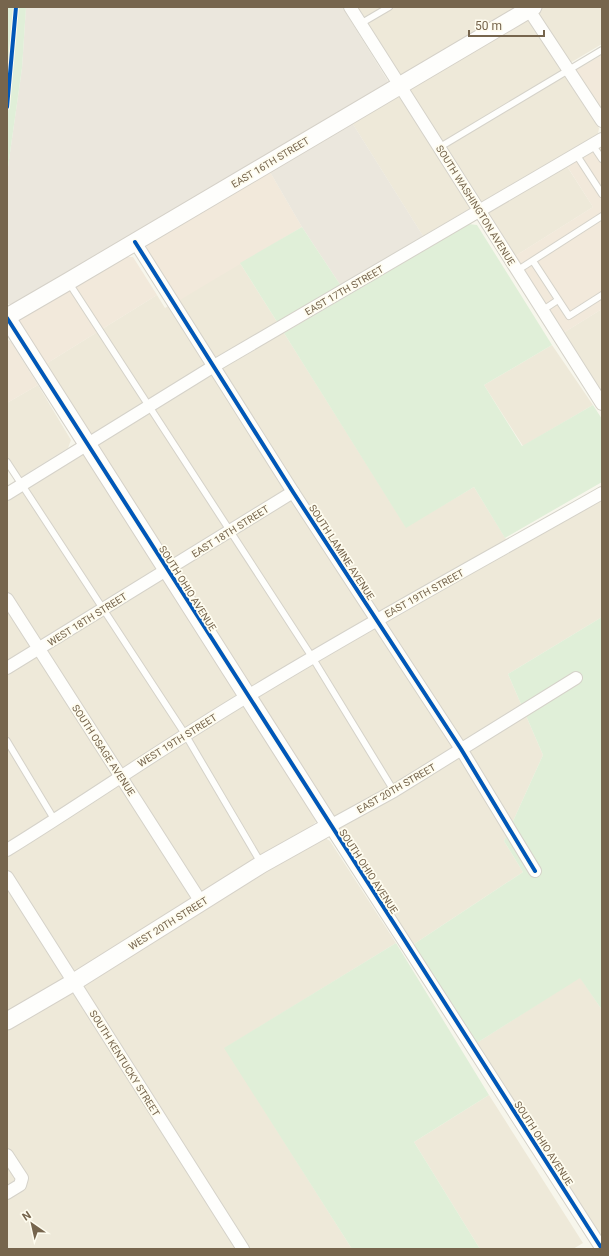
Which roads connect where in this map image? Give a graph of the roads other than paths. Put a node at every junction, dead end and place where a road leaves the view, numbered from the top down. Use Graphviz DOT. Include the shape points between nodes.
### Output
graph roads {
  1 [pos="350,7"];
  2 [pos="389,7"];
  3 [pos="530,8"];
  4 [pos="360,24"];
  5 [pos="602,50"];
  6 [pos="568,70"];
  7 [pos="400,86"];
  8 [pos="602,121"];
  9 [pos="597,141"];
  10 [pos="440,147"];
  11 [pos="576,154"];
  12 [pos="602,159"];
  13 [pos="602,194"];
  14 [pos="480,210"];
  15 [pos="602,216"];
  16 [pos="135,242"];
  17 [pos="533,261"];
  18 [pos="518,270"];
  19 [pos="68,282"];
  20 [pos="602,295"];
  21 [pos="558,300"];
  22 [pos="543,310"];
  23 [pos="7,317"];
  24 [pos="214,366"];
  25 [pos="602,404"];
  26 [pos="149,406"];
  27 [pos="87,444"];
  28 [pos="7,462"];
  29 [pos="22,485"];
  30 [pos="293,492"];
  31 [pos="602,493"];
  32 [pos="7,494"];
  33 [pos="230,531"];
  34 [pos="167,569"];
  35 [pos="7,598"];
  36 [pos="103,609"];
  37 [pos="376,620"];
  38 [pos="39,648"];
  39 [pos="312,657"];
  40 [pos="7,668"];
  41 [pos="576,678"];
  42 [pos="247,696"];
  43 [pos="186,734"];
  44 [pos="7,741"];
  45 [pos="461,749"];
  46 [pos="120,776"];
  47 [pos="394,791"];
  48 [pos="54,819"];
  49 [pos="330,826"];
  50 [pos="7,850"];
  51 [pos="262,864"];
  52 [pos="535,870"];
  53 [pos="7,877"];
  54 [pos="201,902"];
  55 [pos="74,982"];
  56 [pos="7,1022"];
  57 [pos="7,1155"];
  58 [pos="7,1193"];
  59 [pos="243,1249"];
  60 [pos="602,1249"];
  1 -- 4 [label="street, SOUTH WASHINGTON AVENUE"];
  2 -- 4 [label="lane"];
  3 -- 6 [label="street"];
  3 -- 7 [label="street, EAST 16TH STREET"];
  4 -- 7 [label="street, SOUTH WASHINGTON AVENUE"];
  5 -- 6 [label="lane"];
  6 -- 8 [label="street"];
  6 -- 10 [label="lane"];
  7 -- 10 [label="street, SOUTH WASHINGTON AVENUE"];
  7 -- 16 [label="street, EAST 16TH STREET"];
  9 -- 11 [label="street, EAST 17TH STREET"];
  9 -- 12 [label="lane"];
  10 -- 14 [label="street, SOUTH WASHINGTON AVENUE"];
  11 -- 13 [label="lane"];
  11 -- 14 [label="street, EAST 17TH STREET"];
  14 -- 18 [label="street, SOUTH WASHINGTON AVENUE"];
  14 -- 24 [label="street, EAST 17TH STREET"];
  15 -- 17 [label="lane"];
  16 -- 19 [label="street, EAST 16TH STREET"];
  16 -- 24 [label="street, SOUTH LAMINE AVENUE"];
  17 -- 18 [label="lane"];
  17 -- 21 [label="lane"];
  18 -- 22 [label="street, SOUTH WASHINGTON AVENUE"];
  19 -- 23 [label="street, EAST 16TH STREET"];
  19 -- 26 [label="lane"];
  20 -- 21 [label="lane" via="569,316"];
  21 -- 22 [label="lane"];
  22 -- 25 [label="street, SOUTH WASHINGTON AVENUE"];
  23 -- 27 [label="street, SOUTH OHIO AVENUE"];
  24 -- 26 [label="street, EAST 17TH STREET"];
  24 -- 30 [label="street, SOUTH LAMINE AVENUE"];
  26 -- 27 [label="street, EAST 17TH STREET"];
  26 -- 33 [label="lane"];
  27 -- 29 [label="street, EAST 17TH STREET"];
  27 -- 34 [label="street, SOUTH OHIO AVENUE"];
  28 -- 29 [label="lane"];
  29 -- 32 [label="street, EAST 17TH STREET"];
  29 -- 36 [label="lane"];
  30 -- 33 [label="street, EAST 18TH STREET"];
  30 -- 37 [label="street, SOUTH LAMINE AVENUE"];
  31 -- 37 [label="street, EAST 19TH STREET"];
  33 -- 34 [label="street, EAST 18TH STREET"];
  33 -- 39 [label="lane"];
  34 -- 36 [label="street, WEST 18TH STREET"];
  34 -- 42 [label="street, SOUTH OHIO AVENUE"];
  35 -- 38 [label="street, SOUTH OSAGE AVENUE"];
  36 -- 38 [label="street, WEST 18TH STREET"];
  36 -- 43 [label="lane"];
  37 -- 39 [label="street, EAST 19TH STREET"];
  37 -- 45 [label="street, SOUTH LAMINE AVENUE"];
  38 -- 40 [label="street, WEST 18TH STREET"];
  38 -- 46 [label="street, SOUTH OSAGE AVENUE"];
  39 -- 42 [label="street, EAST 19TH STREET"];
  39 -- 47 [label="lane"];
  41 -- 45 [label="street, EAST 20TH STREET"];
  42 -- 43 [label="street, WEST 19TH STREET"];
  42 -- 49 [label="street, SOUTH OHIO AVENUE"];
  43 -- 46 [label="street, WEST 19TH STREET"];
  43 -- 51 [label="lane"];
  44 -- 48 [label="lane"];
  45 -- 47 [label="street, EAST 20TH STREET"];
  45 -- 52 [label="street, SOUTH LAMINE AVENUE"];
  46 -- 48 [label="street, WEST 19TH STREET"];
  46 -- 54 [label="street, SOUTH OSAGE AVENUE"];
  47 -- 49 [label="street, EAST 20TH STREET"];
  48 -- 50 [label="street, WEST 19TH STREET"];
  49 -- 51 [label="street, WEST 20TH STREET"];
  49 -- 60 [label="street, SOUTH OHIO AVENUE"];
  51 -- 54 [label="street, WEST 20TH STREET"];
  53 -- 55 [label="street, SOUTH KENTUCKY STREET"];
  54 -- 55 [label="street, WEST 20TH STREET"];
  55 -- 56 [label="street, WEST 20TH STREET"];
  55 -- 59 [label="street, SOUTH KENTUCKY STREET"];
  57 -- 58 [label="street" via="22,1178 20,1185"];
}
